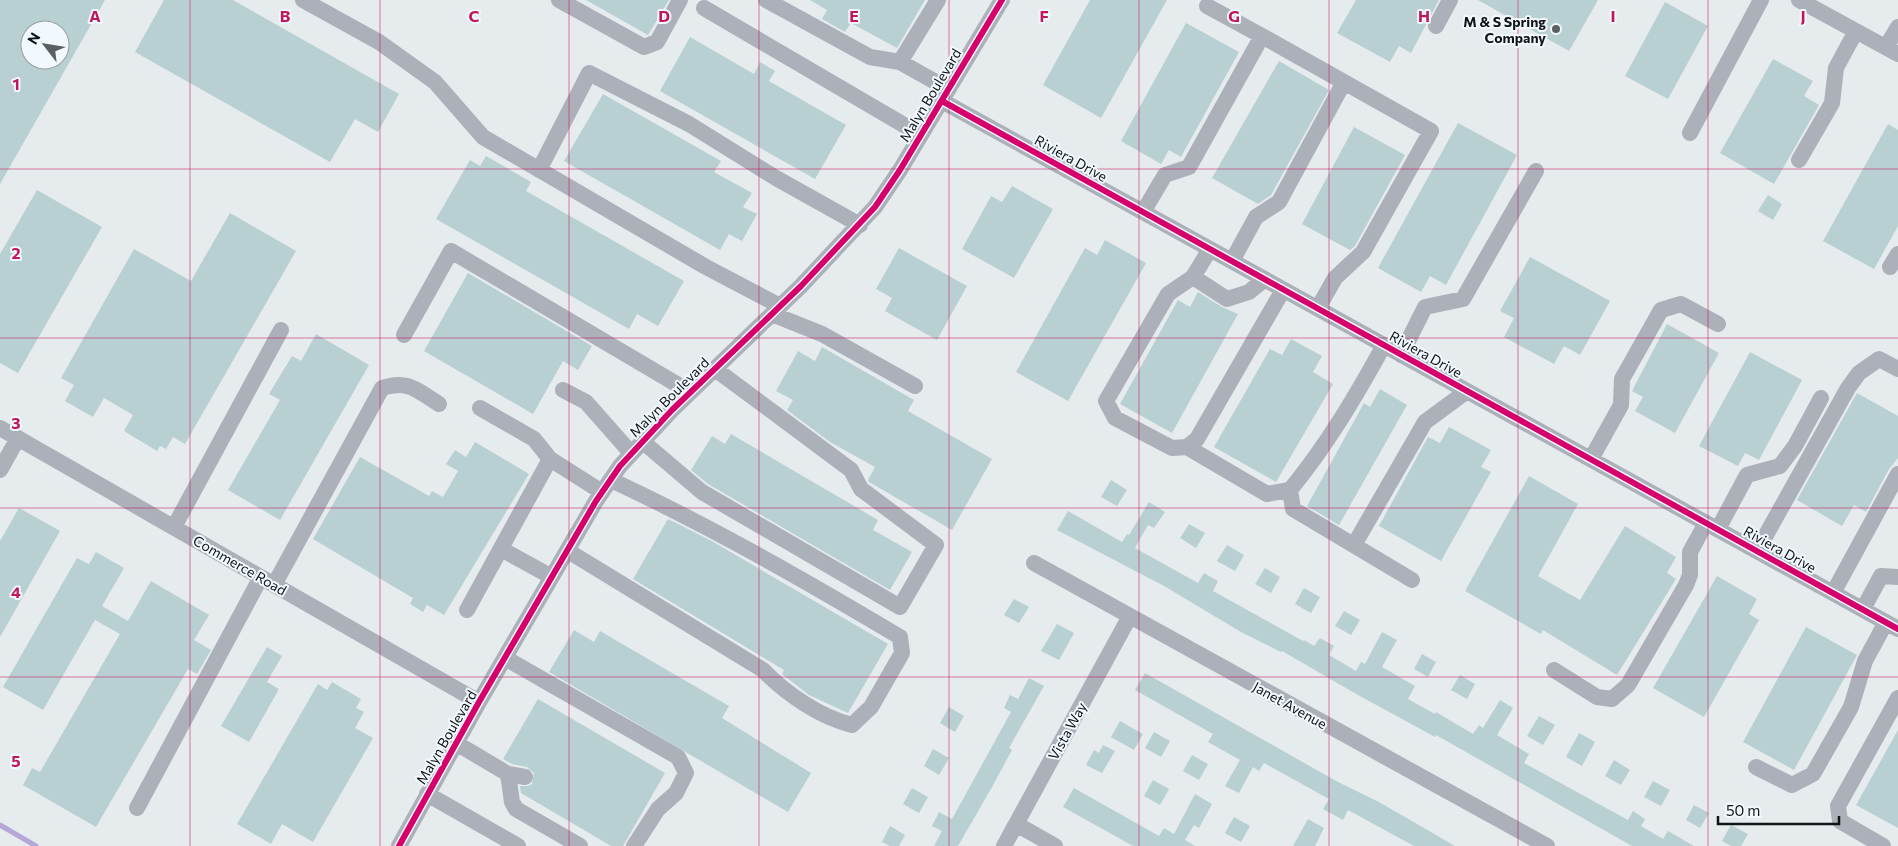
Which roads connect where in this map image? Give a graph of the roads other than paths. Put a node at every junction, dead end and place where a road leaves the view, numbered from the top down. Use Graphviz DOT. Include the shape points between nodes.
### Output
graph roads {
  1 [pos="303,0"];
  2 [pos="559,0"];
  3 [pos="680,0"];
  4 [pos="766,0"];
  5 [pos="938,0"];
  6 [pos="1002,0"];
  7 [pos="1450,0"];
  8 [pos="1761,0"];
  9 [pos="1800,0"];
  10 [pos="1207,6"];
  11 [pos="704,8"];
  12 [pos="1436,26"];
  13 [pos="1898,27"];
  14 [pos="1856,31"];
  15 [pos="1262,36"];
  16 [pos="1892,51"];
  17 [pos="900,62"];
  18 [pos="1344,82"];
  19 [pos="945,95"];
  20 [pos="1690,134"];
  21 [pos="921,136"];
  22 [pos="1799,160"];
  23 [pos="539,170"];
  24 [pos="1536,171"];
  25 [pos="1143,212"];
  26 [pos="860,225"];
  27 [pos="1210,249"];
  28 [pos="1232,261"];
  29 [pos="1193,277"];
  30 [pos="1265,279"];
  31 [pos="1283,290"];
  32 [pos="1318,308"];
  33 [pos="776,310"];
  34 [pos="1718,324"];
  35 [pos="281,330"];
  36 [pos="404,335"];
  37 [pos="1384,345"];
  38 [pos="1401,354"];
  39 [pos="715,369"];
  40 [pos="1898,369"];
  41 [pos="915,386"];
  42 [pos="563,390"];
  43 [pos="1467,391"];
  44 [pos="690,392"];
  45 [pos="1821,398"];
  46 [pos="439,404"];
  47 [pos="480,408"];
  48 [pos="0,428"];
  49 [pos="18,438"];
  50 [pos="636,447"];
  51 [pos="1187,447"];
  52 [pos="550,459"];
  53 [pos="1591,459"];
  54 [pos="0,470"];
  55 [pos="1898,474"];
  56 [pos="607,486"];
  57 [pos="1290,490"];
  58 [pos="1712,526"];
  59 [pos="174,528"];
  60 [pos="1354,546"];
  61 [pos="501,549"];
  62 [pos="568,551"];
  63 [pos="1757,551"];
  64 [pos="1034,563"];
  65 [pos="552,577"];
  66 [pos="1898,577"];
  67 [pos="1412,580"];
  68 [pos="268,581"];
  69 [pos="1833,593"];
  70 [pos="1863,609"];
  71 [pos="467,610"];
  72 [pos="1130,616"];
  73 [pos="1892,625"];
  74 [pos="505,658"];
  75 [pos="1554,670"];
  76 [pos="1898,698"];
  77 [pos="480,702"];
  78 [pos="456,743"];
  79 [pos="1756,767"];
  80 [pos="508,774"];
  81 [pos="525,777"];
  82 [pos="427,794"];
  83 [pos="137,808"];
  84 [pos="1016,824"];
  85 [pos="636,837"];
  86 [pos="399,846"];
  87 [pos="518,846"];
  88 [pos="580,846"];
  89 [pos="1004,846"];
  90 [pos="1056,846"];
  91 [pos="1547,846"];
  92 [pos="1883,846"];
  1 -- 23 [label="street" via="379,42 435,82 483,137"];
  2 -- 3 [label="street" via="644,47 657,42"];
  4 -- 17 [label="street, Riviera Drive" via="870,57"];
  5 -- 17 [label="street"];
  6 -- 19 [label="street, Malyn Boulevard"];
  7 -- 12 [label="street"];
  8 -- 20 [label="street"];
  9 -- 14 [label="street"];
  10 -- 15 [label="street"];
  11 -- 21 [label="street"];
  13 -- 16 [label="street"];
  14 -- 16 [label="street"];
  14 -- 22 [label="street" via="1836,68 1832,103"];
  15 -- 18 [label="street"];
  15 -- 25 [label="street" via="1189,167 1165,175"];
  17 -- 19 [label="street, Riviera Drive"];
  18 -- 28 [label="street" via="1279,202 1256,217"];
  18 -- 32 [label="street" via="1432,131 1363,252 1335,278"];
  19 -- 21 [label="street, Malyn Boulevard"];
  19 -- 25 [label="street, Riviera Drive"];
  21 -- 26 [label="street, Malyn Boulevard" via="875,208"];
  23 -- 26 [label="street" via="589,73 689,124"];
  23 -- 33 [label="street"];
  24 -- 38 [label="street" via="1463,299 1425,307"];
  25 -- 27 [label="street, Riviera Drive"];
  26 -- 33 [label="street, Malyn Boulevard"];
  27 -- 28 [label="street, Riviera Drive"];
  27 -- 29 [label="street"];
  28 -- 30 [label="street, Riviera Drive"];
  29 -- 30 [label="street" via="1227,299 1249,292"];
  29 -- 51 [label="street" via="1168,294 1106,401 1115,418 1172,448"];
  30 -- 31 [label="street, Riviera Drive"];
  31 -- 32 [label="street, Riviera Drive"];
  31 -- 51 [label="street" via="1198,439"];
  32 -- 37 [label="street, Riviera Drive"];
  33 -- 39 [label="street, Malyn Boulevard"];
  33 -- 41 [label="street"];
  34 -- 53 [label="street" via="1681,304 1661,310 1622,379 1621,405"];
  35 -- 59 [label="street"];
  36 -- 44 [label="street" via="451,250"];
  37 -- 38 [label="street, Riviera Drive"];
  37 -- 57 [label="street" via="1356,396"];
  38 -- 43 [label="street, Riviera Drive"];
  39 -- 44 [label="street, Malyn Boulevard"];
  39 -- 50 [label="street" via="851,470 861,489 936,545 900,606 702,492"];
  40 -- 63 [label="street" via="1879,359 1860,373 1824,429"];
  42 -- 50 [label="street" via="586,402"];
  43 -- 53 [label="street, Riviera Drive"];
  43 -- 60 [label="street" via="1425,422"];
  44 -- 50 [label="street, Malyn Boulevard"];
  45 -- 58 [label="street" via="1795,446 1780,466 1746,476"];
  46 -- 68 [label="street" via="411,387 397,383 382,388"];
  47 -- 52 [label="street" via="534,439"];
  48 -- 49 [label="street, Commerce Road"];
  49 -- 54 [label="street"];
  49 -- 59 [label="street, Commerce Road"];
  50 -- 56 [label="street, Malyn Boulevard"];
  51 -- 57 [label="street" via="1267,494"];
  52 -- 56 [label="street"];
  52 -- 61 [label="street"];
  53 -- 58 [label="street, Riviera Drive"];
  55 -- 69 [label="street"];
  56 -- 62 [label="street, Malyn Boulevard"];
  56 -- 62 [label="street" via="665,504 900,637 902,653 872,707 852,725 835,721 778,686 763,670"];
  57 -- 60 [label="street" via="1293,509"];
  58 -- 63 [label="street, Riviera Drive"];
  58 -- 75 [label="street" via="1690,552 1690,576 1686,585 1628,686 1612,699 1597,697"];
  59 -- 68 [label="street, Commerce Road"];
  60 -- 67 [label="street"];
  61 -- 65 [label="street"];
  61 -- 71 [label="street"];
  62 -- 65 [label="street, Malyn Boulevard"];
  63 -- 69 [label="street, Riviera Drive"];
  64 -- 72 [label="street, Janet Avenue"];
  65 -- 74 [label="street, Malyn Boulevard"];
  66 -- 70 [label="street" via="1881,576"];
  68 -- 77 [label="street, Commerce Road"];
  68 -- 83 [label="street"];
  69 -- 70 [label="street, Riviera Drive"];
  70 -- 73 [label="street, Riviera Drive"];
  72 -- 84 [label="street, Vista Way"];
  72 -- 91 [label="street, Janet Avenue"];
  73 -- 79 [label="street" via="1865,661 1851,707 1813,774 1792,785"];
  74 -- 77 [label="street, Malyn Boulevard"];
  74 -- 85 [label="street" via="678,757 686,773 676,793 658,809"];
  76 -- 92 [label="street" via="1838,806 1840,821"];
  77 -- 78 [label="street, Malyn Boulevard"];
  78 -- 80 [label="street"];
  78 -- 82 [label="street, Malyn Boulevard"];
  80 -- 81 [label="street"];
  80 -- 88 [label="street" via="516,809"];
  82 -- 86 [label="street, Malyn Boulevard"];
  82 -- 87 [label="street"];
  84 -- 89 [label="street, Vista Way"];
  84 -- 90 [label="street"];
}
